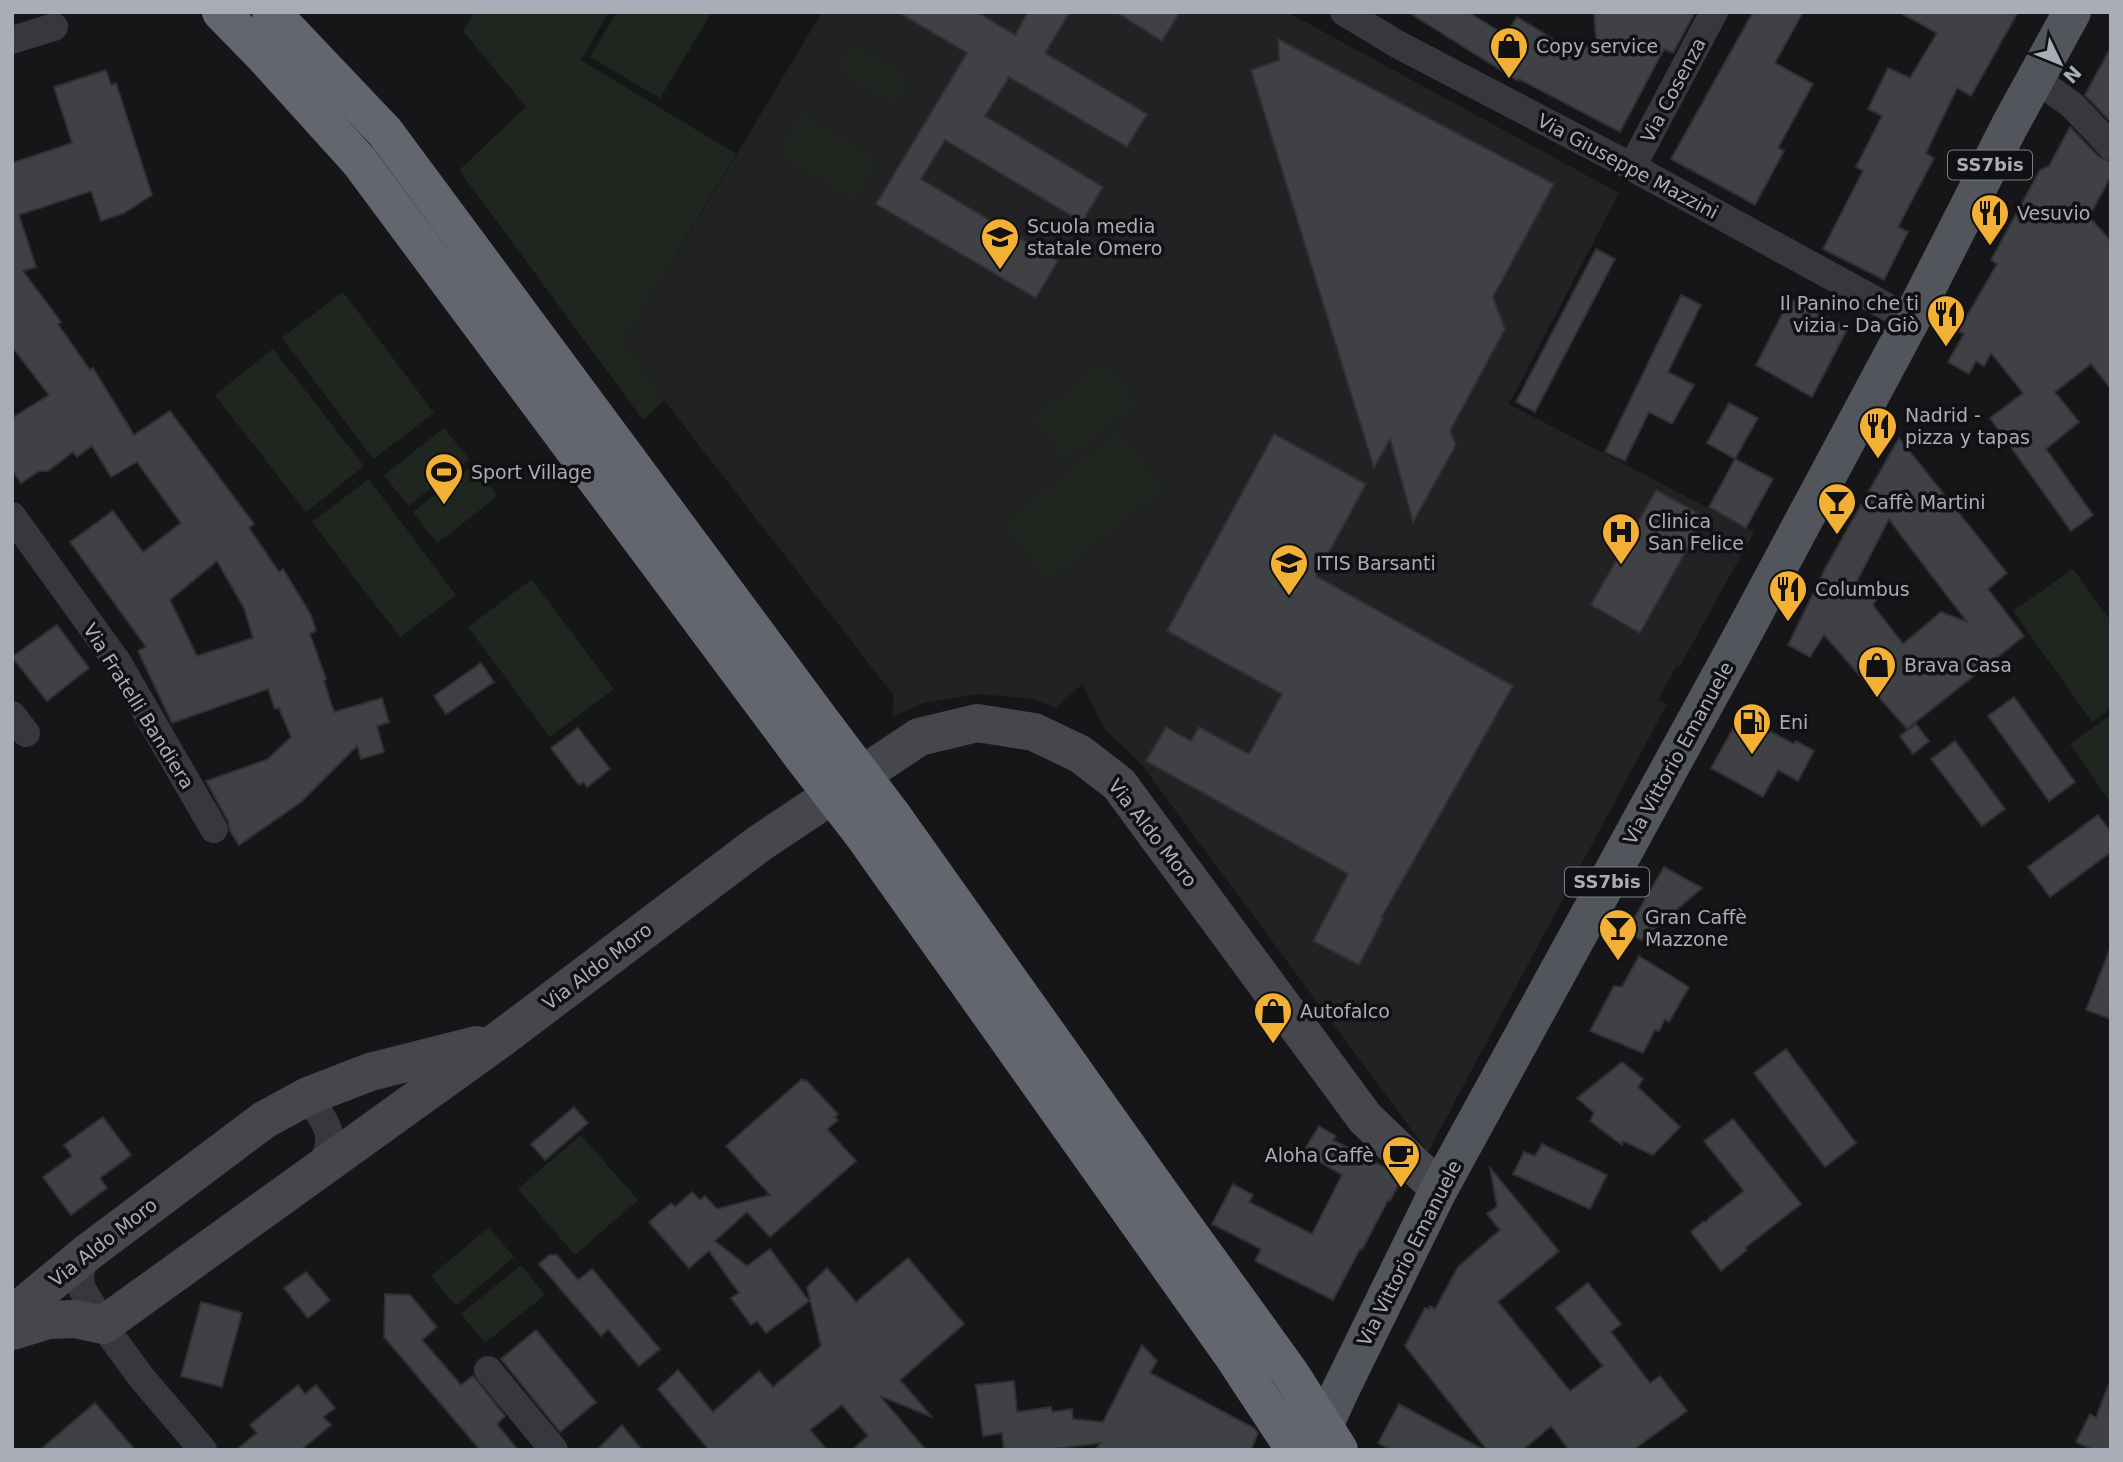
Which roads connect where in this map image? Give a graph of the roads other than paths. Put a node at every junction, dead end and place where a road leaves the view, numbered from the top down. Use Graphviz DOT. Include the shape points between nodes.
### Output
graph roads {
  1 [pos="221,12"];
  2 [pos="271,12"];
  3 [pos="1344,12"];
  4 [pos="1714,12"];
  5 [pos="2072,12"];
  6 [pos="54,27"];
  7 [pos="12,40"];
  8 [pos="2036,79"];
  9 [pos="2111,146"];
  10 [pos="1632,167"];
  11 [pos="1911,320"];
  12 [pos="12,516"];
  13 [pos="876,824"];
  14 [pos="214,829"];
  15 [pos="499,1040"];
  16 [pos="308,1096"];
  17 [pos="322,1166"];
  18 [pos="1439,1189"];
  19 [pos="1152,1212"];
  20 [pos="87,1253"];
  21 [pos="12,1315"];
  22 [pos="103,1325"];
  23 [pos="12,1331"];
  24 [pos="488,1370"];
  25 [pos="203,1450"];
  26 [pos="554,1450"];
  27 [pos="1295,1450"];
  28 [pos="1313,1450"];
  29 [pos="1339,1450"];
  1 -- 13 [label="highway, bridge" via="359,162 802,756"];
  2 -- 13 [label="highway, bridge" via="385,132 827,729"];
  3 -- 10 [label="street, Via Giuseppe Mazzini"];
  4 -- 10 [label="street, Via Cosenza"];
  5 -- 8 [label="main road, SS7bis"];
  6 -- 7 [label="street"];
  8 -- 9 [label="street" via="2072,105"];
  8 -- 11 [label="main road, SS7bis"];
  10 -- 11 [label="street, Via Giuseppe Mazzini"];
  11 -- 18 [label="main road, Via Vittorio Emanuele / SS7bis"];
  12 -- 14 [label="street, Via Fratelli Bandiera" via="118,663"];
  13 -- 19 [label="highway"];
  15 -- 16 [label="street, Via Aldo Moro" via="370,1072"];
  15 -- 17 [label="street, Via Aldo Moro"];
  15 -- 18 [label="street, Via Aldo Moro" via="760,843 919,737 977,723 1034,732 1080,754 1119,783 1364,1118"];
  16 -- 17 [label="street" via="329,1130 331,1146"];
  16 -- 20 [label="street, Via Aldo Moro" via="264,1120"];
  17 -- 22 [label="street, Via Aldo Moro"];
  18 -- 28 [label="main road, Via Vittorio Emanuele / SS7bis"];
  19 -- 27 [label="highway" via="1233,1356"];
  19 -- 29 [label="highway, bridge" via="1290,1373"];
  20 -- 21 [label="street, Via Aldo Moro"];
  20 -- 22 [label="street" via="81,1286"];
  22 -- 23 [label="street, Via Aldo Moro" via="48,1320"];
  22 -- 25 [label="street"];
  24 -- 26 [label="street"];
}
